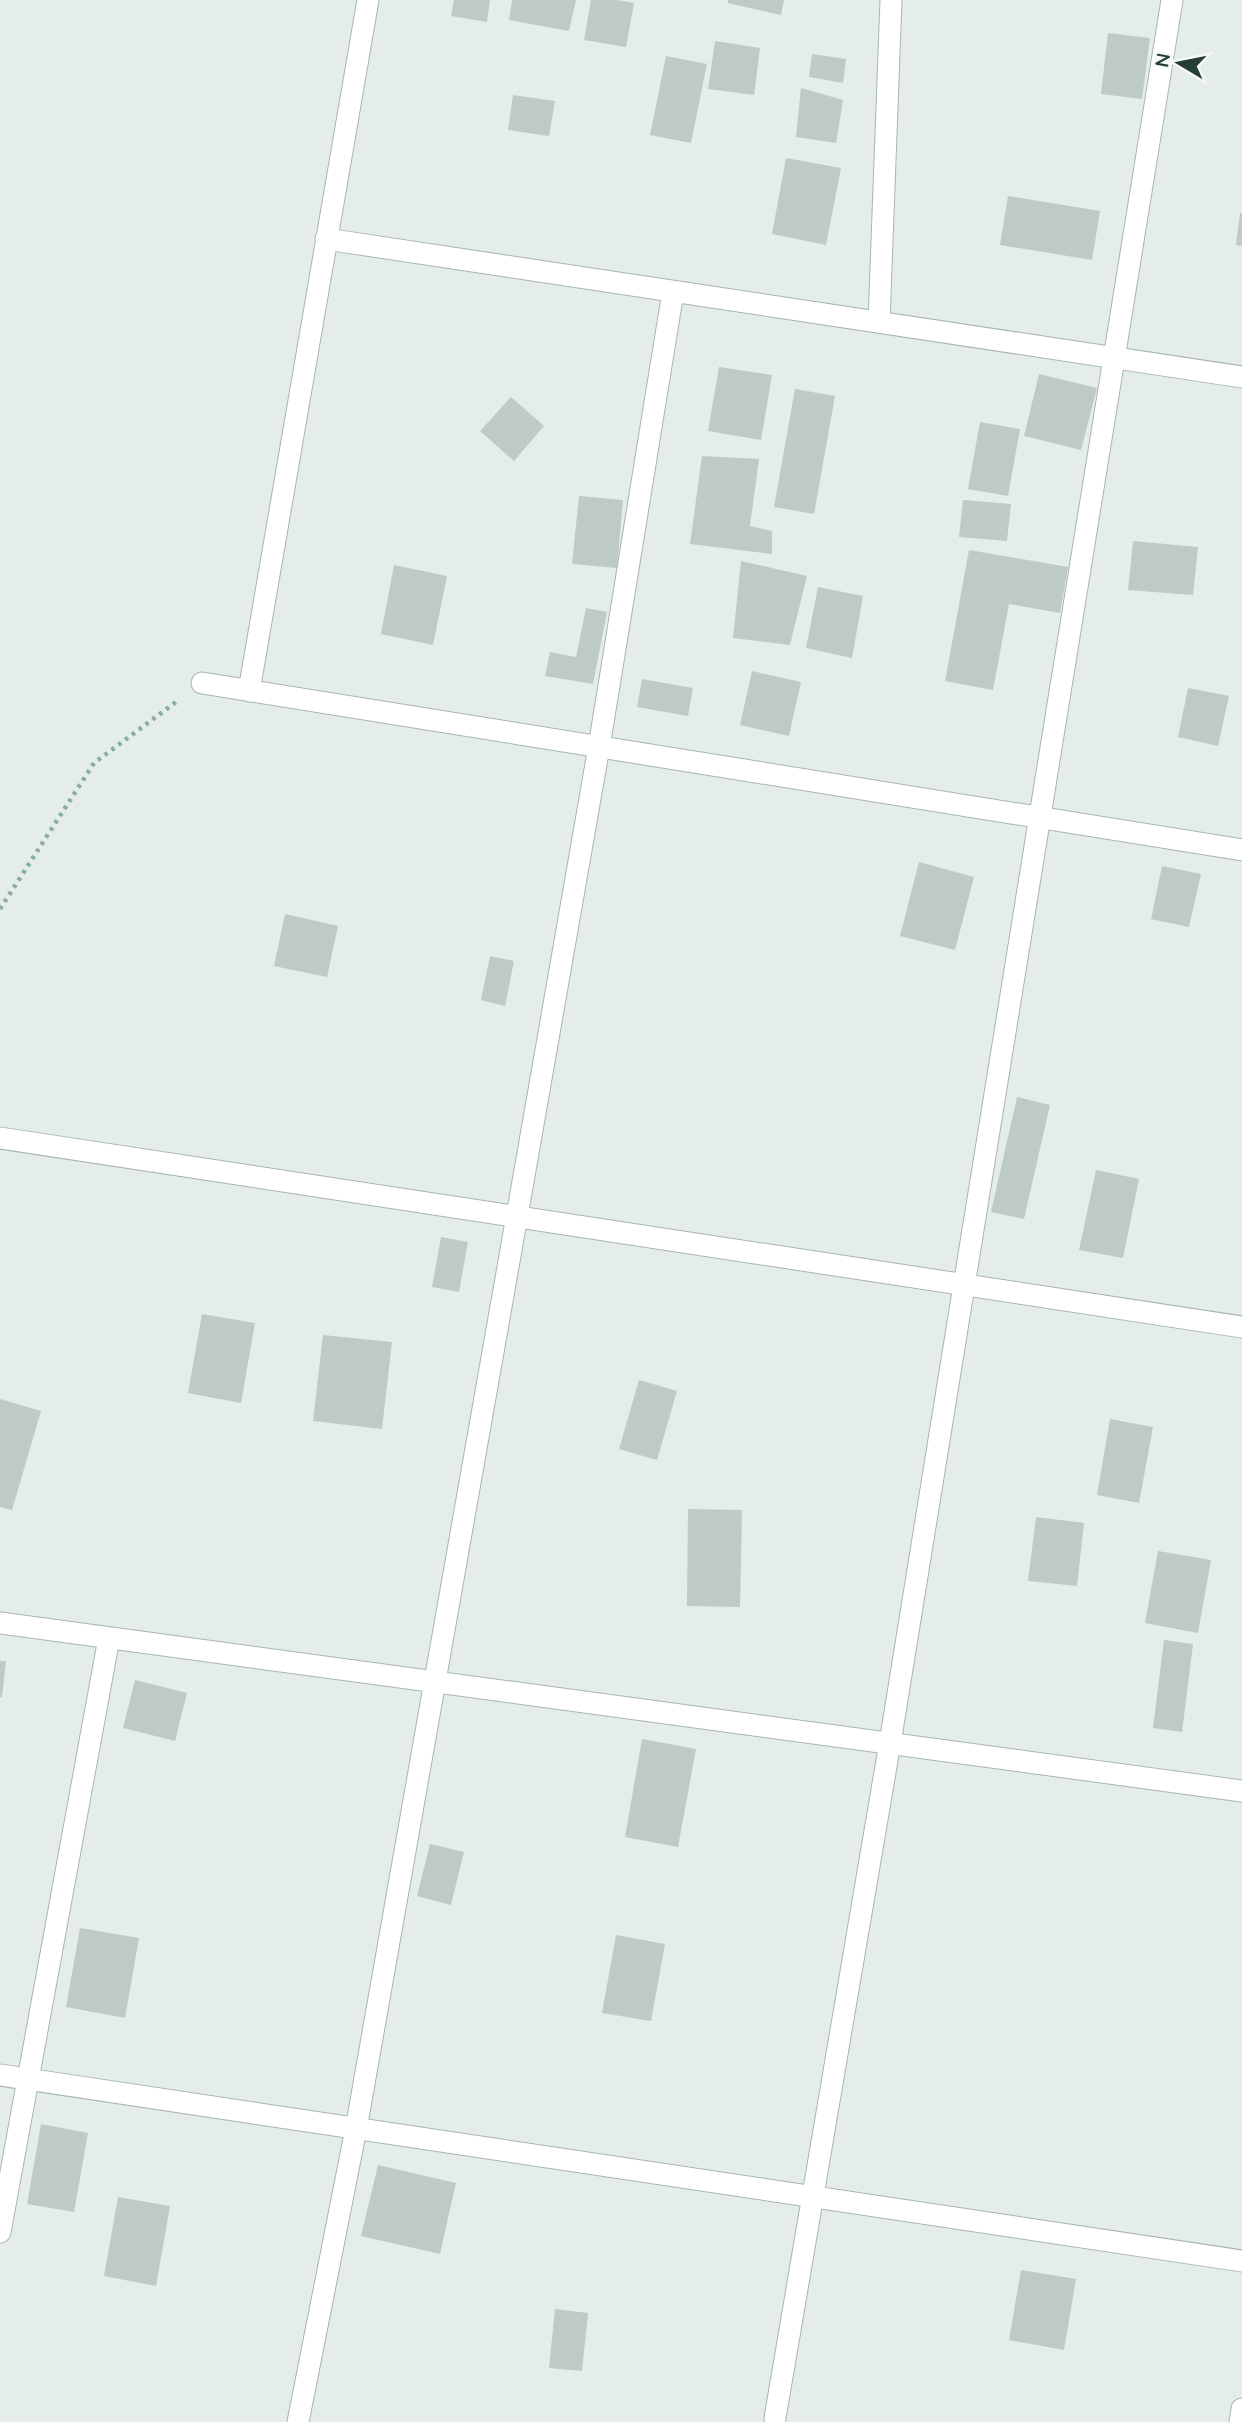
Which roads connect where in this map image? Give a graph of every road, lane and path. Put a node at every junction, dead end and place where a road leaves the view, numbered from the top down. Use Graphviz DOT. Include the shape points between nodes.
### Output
graph roads {
  1 [pos="368,0"];
  2 [pos="891,0"];
  3 [pos="1172,0"];
  4 [pos="326,239"];
  5 [pos="673,292"];
  6 [pos="879,322"];
  7 [pos="1114,358"];
  8 [pos="1242,377"];
  9 [pos="202,683"];
  10 [pos="249,691"];
  11 [pos="599,747"];
  12 [pos="1040,818"];
  13 [pos="1242,850"];
  14 [pos="0,909"];
  15 [pos="0,1138"];
  16 [pos="517,1216"];
  17 [pos="964,1284"];
  18 [pos="1242,1327"];
  19 [pos="0,1623"];
  20 [pos="109,1638"];
  21 [pos="435,1682"];
  22 [pos="890,1743"];
  23 [pos="1242,1791"];
  24 [pos="0,2075"];
  25 [pos="27,2079"];
  26 [pos="356,2129"];
  27 [pos="812,2197"];
  28 [pos="0,2232"];
  29 [pos="1242,2261"];
  30 [pos="1242,2409"];
  31 [pos="775,2418"];
  32 [pos="298,2422"];
  33 [pos="1240,2422"];
  1 -- 4 [label="street"];
  2 -- 6 [label="street"];
  3 -- 7 [label="street"];
  4 -- 5 [label="street"];
  4 -- 10 [label="street"];
  5 -- 6 [label="street"];
  5 -- 11 [label="street"];
  6 -- 7 [label="street"];
  7 -- 8 [label="street"];
  7 -- 12 [label="street"];
  9 -- 10 [label="street"];
  9 -- 14 [label="path" via="94,763"];
  10 -- 11 [label="street"];
  11 -- 12 [label="street"];
  11 -- 16 [label="street"];
  12 -- 13 [label="street"];
  12 -- 17 [label="street"];
  15 -- 16 [label="street"];
  16 -- 17 [label="street"];
  16 -- 21 [label="street"];
  17 -- 18 [label="street"];
  17 -- 22 [label="street"];
  19 -- 20 [label="street"];
  20 -- 21 [label="street"];
  20 -- 25 [label="street"];
  21 -- 22 [label="street"];
  21 -- 26 [label="street"];
  22 -- 23 [label="street"];
  22 -- 27 [label="street"];
  24 -- 25 [label="street"];
  25 -- 26 [label="street"];
  25 -- 28 [label="street"];
  26 -- 27 [label="street"];
  26 -- 32 [label="street"];
  27 -- 29 [label="street"];
  27 -- 31 [label="street"];
  30 -- 33 [label="street"];
}
